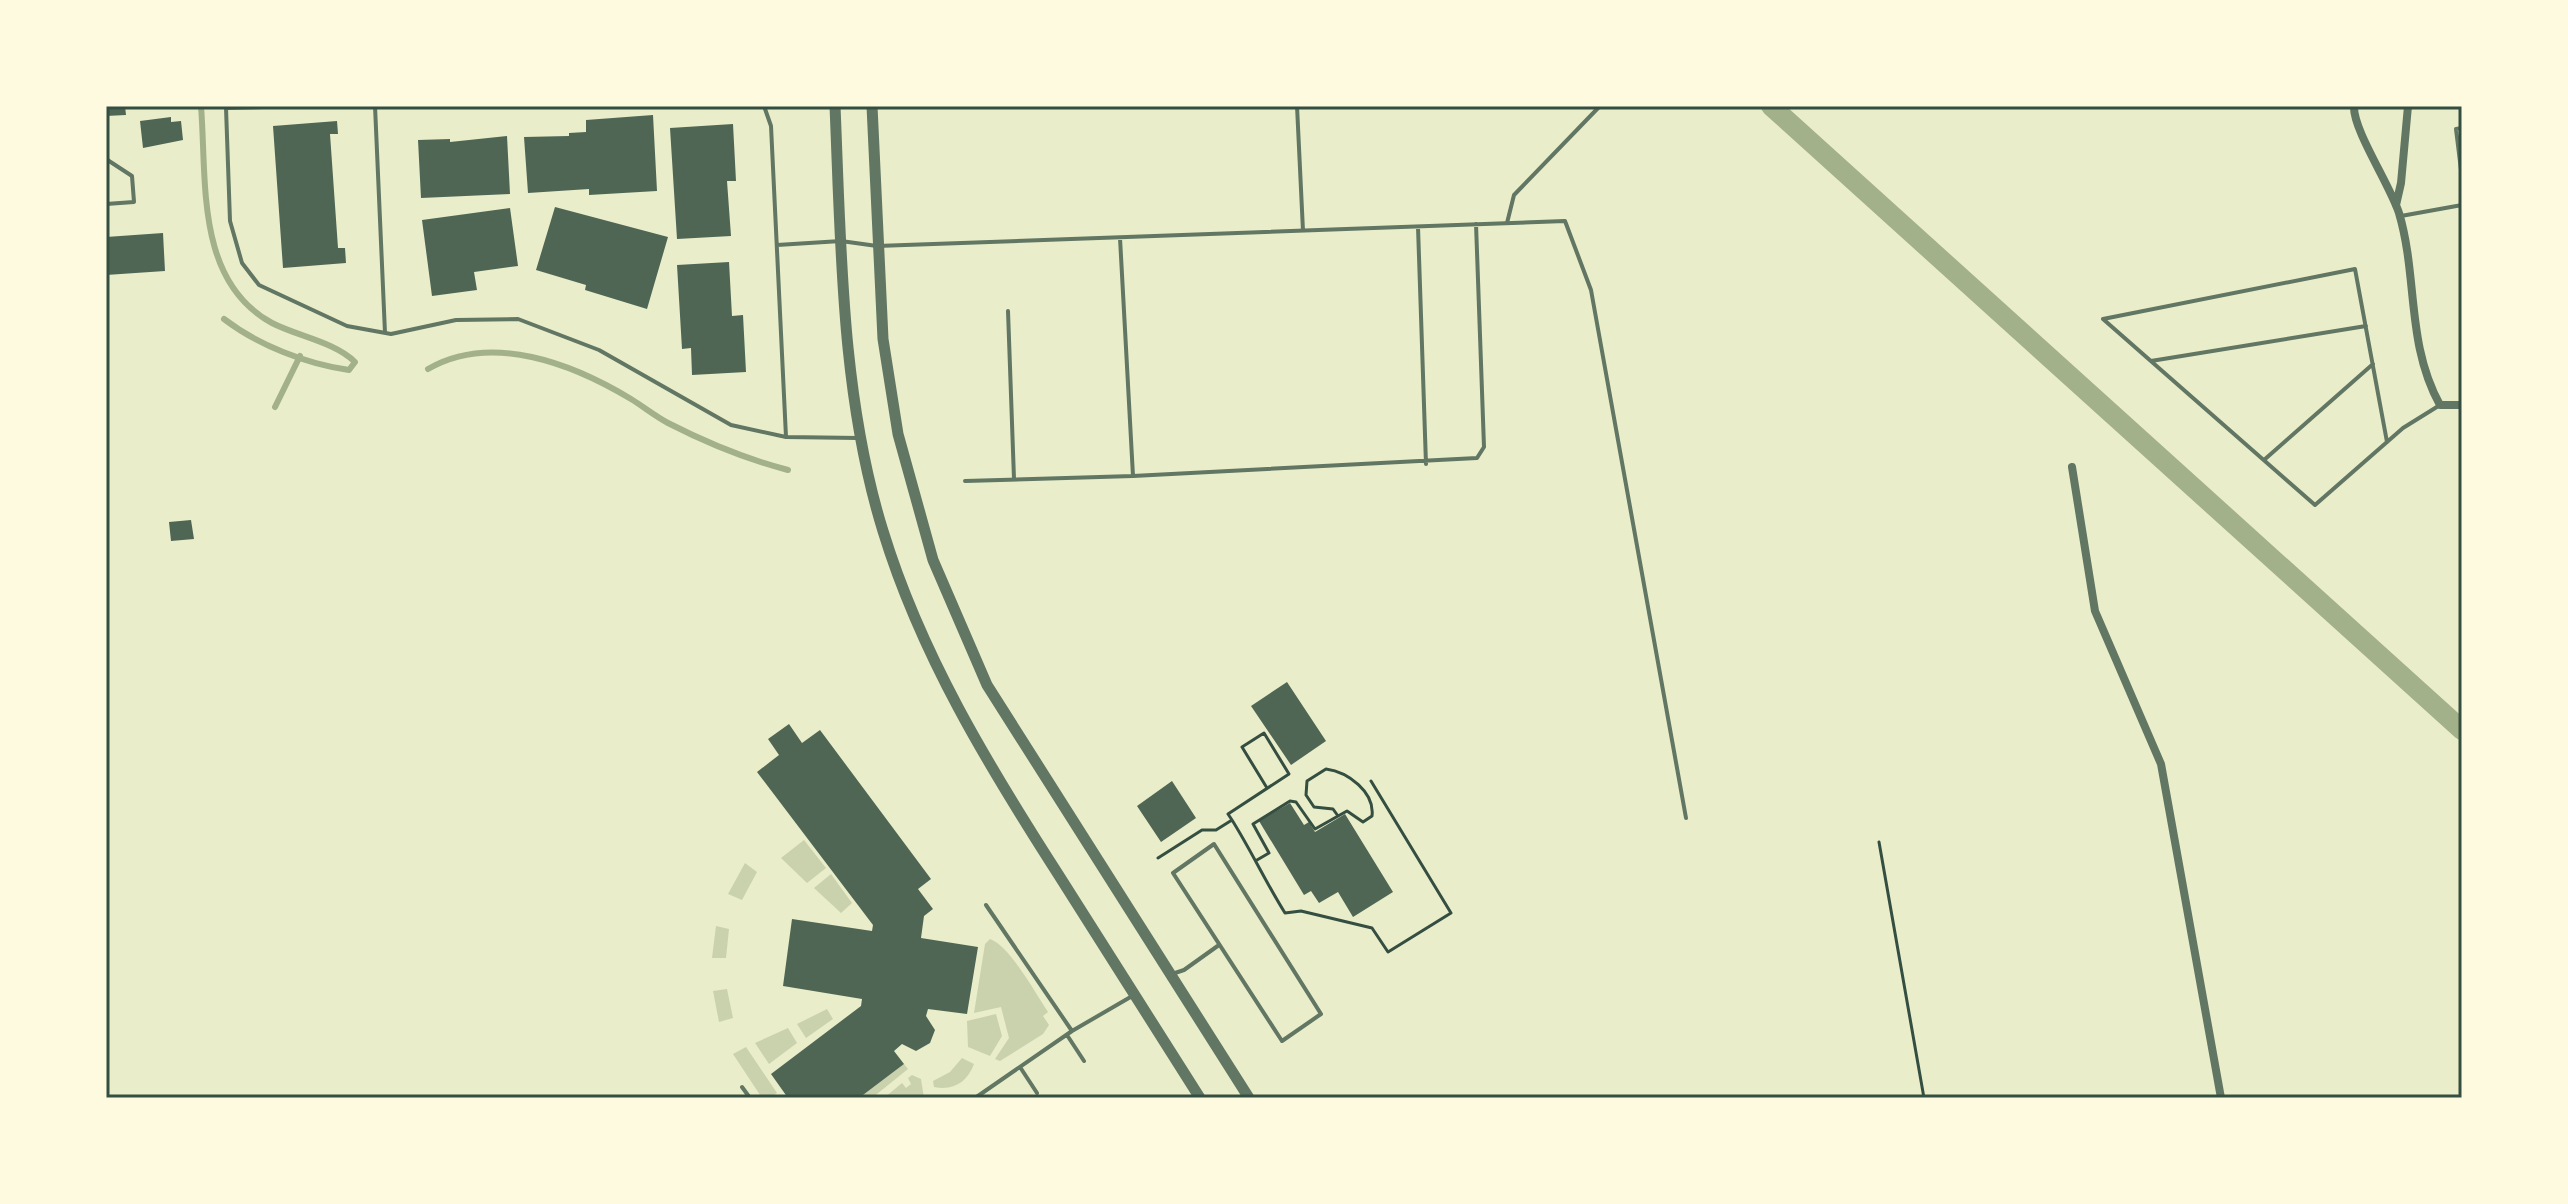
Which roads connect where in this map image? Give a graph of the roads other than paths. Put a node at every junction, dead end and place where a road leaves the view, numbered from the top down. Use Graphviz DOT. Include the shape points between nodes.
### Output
graph roads {
  1 [pos="301,106"];
  2 [pos="375,106"];
  3 [pos="764,106"];
  4 [pos="835,106"];
  5 [pos="872,106"];
  6 [pos="1297,106"];
  7 [pos="1600,106"];
  8 [pos="2354,106"];
  9 [pos="2408,106"];
  10 [pos="2462,128"];
  11 [pos="106,159"];
  12 [pos="2462,178"];
  13 [pos="106,204"];
  14 [pos="2462,205"];
  15 [pos="2396,206"];
  16 [pos="2400,216"];
  17 [pos="1507,223"];
  18 [pos="1476,224"];
  19 [pos="1418,227"];
  20 [pos="1303,232"];
  21 [pos="1120,238"];
  22 [pos="841,241"];
  23 [pos="777,245"];
  24 [pos="877,246"];
  25 [pos="1008,311"];
  26 [pos="2366,326"];
  27 [pos="385,333"];
  28 [pos="2151,361"];
  29 [pos="2373,364"];
  30 [pos="2440,405"];
  31 [pos="2462,405"];
  32 [pos="786,437"];
  33 [pos="861,439"];
  34 [pos="2387,442"];
  35 [pos="2264,460"];
  36 [pos="1426,464"];
  37 [pos="2072,467"];
  38 [pos="1133,476"];
  39 [pos="1014,479"];
  40 [pos="965,481"];
  41 [pos="1686,818"];
  42 [pos="986,905"];
  43 [pos="1219,945"];
  44 [pos="1170,974"];
  45 [pos="1135,995"];
  46 [pos="1070,1033"];
  47 [pos="1084,1061"];
  48 [pos="1020,1067"];
  49 [pos="742,1087"];
  50 [pos="1037,1093"];
  51 [pos="977,1097"];
  52 [pos="750,1098"];
  53 [pos="1200,1098"];
  54 [pos="1249,1098"];
  55 [pos="2221,1098"];
  1 -- 27 [label="lane" via="226,108 230,221 242,263 259,285 347,326"];
  2 -- 27 [label="lane"];
  3 -- 23 [label="lane" via="771,126"];
  4 -- 22 [label="street"];
  5 -- 24 [label="street"];
  6 -- 20 [label="lane"];
  7 -- 17 [label="lane" via="1514,195"];
  8 -- 15 [label="street" via="2360,135"];
  9 -- 15 [label="street"];
  10 -- 12 [label="lane" via="2456,129"];
  11 -- 13 [label="lane" via="132,176 134,202"];
  14 -- 16 [label="lane"];
  15 -- 16 [label="street"];
  16 -- 30 [label="street" via="2423,375"];
  17 -- 18 [label="lane"];
  17 -- 41 [label="lane" via="1565,221 1591,290"];
  18 -- 19 [label="lane"];
  18 -- 36 [label="lane" via="1484,447 1477,458"];
  19 -- 20 [label="lane"];
  19 -- 36 [label="lane"];
  20 -- 21 [label="lane"];
  21 -- 24 [label="lane"];
  21 -- 38 [label="lane"];
  22 -- 23 [label="lane"];
  22 -- 24 [label="lane"];
  22 -- 33 [label="street"];
  23 -- 32 [label="lane"];
  24 -- 44 [label="street" via="883,339 898,434 933,560 987,685"];
  25 -- 39 [label="lane"];
  26 -- 28 [label="lane"];
  26 -- 28 [label="lane" via="2355,269 2103,319"];
  26 -- 29 [label="lane"];
  27 -- 32 [label="lane" via="456,320 518,319 599,350 731,425"];
  28 -- 35 [label="lane"];
  29 -- 34 [label="lane"];
  29 -- 35 [label="lane"];
  30 -- 31 [label="street"];
  30 -- 34 [label="lane"];
  32 -- 33 [label="lane"];
  33 -- 45 [label="street" via="894,566 942,680 993,771"];
  34 -- 35 [label="lane" via="2315,505"];
  36 -- 38 [label="lane"];
  37 -- 55 [label="street" via="2095,611 2161,764"];
  38 -- 39 [label="lane"];
  39 -- 40 [label="lane"];
  42 -- 46 [label="lane"];
  43 -- 43 [label="lane" via="1282,1041 1321,1014 1214,844 1173,873"];
  43 -- 44 [label="lane"];
  44 -- 54 [label="street"];
  45 -- 46 [label="lane"];
  45 -- 53 [label="street"];
  46 -- 47 [label="lane"];
  46 -- 48 [label="lane"];
  48 -- 50 [label="lane"];
  48 -- 51 [label="lane"];
  49 -- 52 [label="lane"];
}
